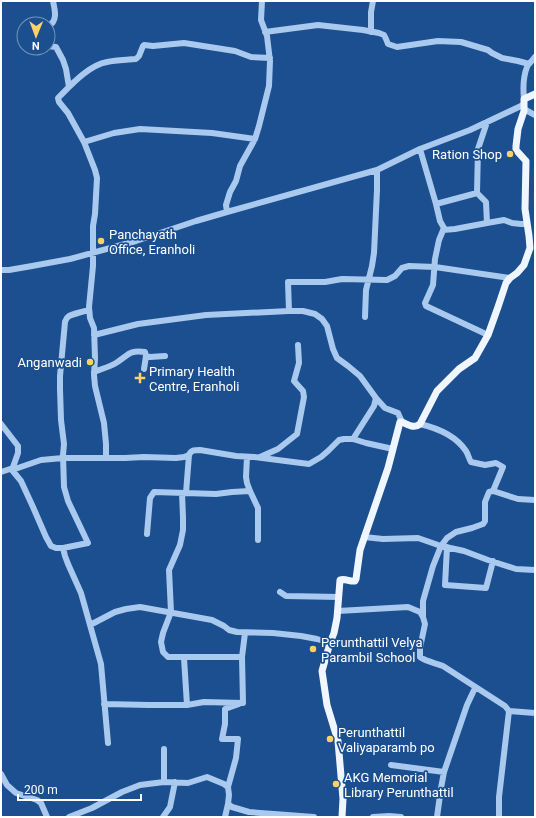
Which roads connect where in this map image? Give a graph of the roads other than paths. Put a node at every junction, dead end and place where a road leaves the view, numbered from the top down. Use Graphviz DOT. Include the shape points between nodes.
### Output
graph roads {
  1 [pos="54,1"];
  2 [pos="262,1"];
  3 [pos="373,1"];
  4 [pos="55,16"];
  5 [pos="265,32"];
  6 [pos="371,32"];
  7 [pos="56,47"];
  8 [pos="535,57"];
  9 [pos="270,58"];
  10 [pos="529,64"];
  11 [pos="69,87"];
  12 [pos="535,94"];
  13 [pos="524,104"];
  14 [pos="535,114"];
  15 [pos="487,122"];
  16 [pos="255,139"];
  17 [pos="84,142"];
  18 [pos="420,149"];
  19 [pos="377,170"];
  20 [pos="477,193"];
  21 [pos="436,204"];
  22 [pos="227,212"];
  23 [pos="487,223"];
  24 [pos="527,224"];
  25 [pos="443,230"];
  26 [pos="532,248"];
  27 [pos="93,253"];
  28 [pos="435,267"];
  29 [pos="1,270"];
  30 [pos="510,278"];
  31 [pos="369,280"];
  32 [pos="89,310"];
  33 [pos="289,311"];
  34 [pos="365,317"];
  35 [pos="488,334"];
  36 [pos="94,335"];
  37 [pos="298,345"];
  38 [pos="146,356"];
  39 [pos="165,356"];
  40 [pos="144,369"];
  41 [pos="94,372"];
  42 [pos="375,397"];
  43 [pos="402,422"];
  44 [pos="1,424"];
  45 [pos="420,424"];
  46 [pos="353,439"];
  47 [pos="393,449"];
  48 [pos="189,456"];
  49 [pos="247,457"];
  50 [pos="63,458"];
  51 [pos="106,458"];
  52 [pos="259,458"];
  53 [pos="12,470"];
  54 [pos="1,472"];
  55 [pos="493,491"];
  56 [pos="250,492"];
  57 [pos="184,493"];
  58 [pos="535,500"];
  59 [pos="148,534"];
  60 [pos="364,538"];
  61 [pos="258,540"];
  62 [pos="444,546"];
  63 [pos="63,548"];
  64 [pos="493,562"];
  65 [pos="535,570"];
  66 [pos="280,592"];
  67 [pos="339,597"];
  68 [pos="338,611"];
  69 [pos="171,612"];
  70 [pos="423,617"];
  71 [pos="90,625"];
  72 [pos="245,633"];
  73 [pos="330,643"];
  74 [pos="242,657"];
  75 [pos="184,658"];
  76 [pos="476,688"];
  77 [pos="243,703"];
  78 [pos="104,704"];
  79 [pos="187,705"];
  80 [pos="509,711"];
  81 [pos="535,713"];
  82 [pos="108,742"];
  83 [pos="164,749"];
  84 [pos="391,764"];
  85 [pos="444,772"];
  86 [pos="1,774"];
  87 [pos="164,782"];
  88 [pos="175,782"];
  89 [pos="228,787"];
  90 [pos="228,804"];
  91 [pos="47,817"];
  92 [pos="69,817"];
  93 [pos="163,817"];
  94 [pos="225,817"];
  95 [pos="314,817"];
  96 [pos="342,817"];
  97 [pos="373,817"];
  98 [pos="401,817"];
  99 [pos="437,817"];
  100 [pos="499,817"];
  1 -- 4 [label="street"];
  2 -- 5 [label="street" via="261,20"];
  3 -- 6 [label="street"];
  5 -- 6 [label="street" via="318,25"];
  5 -- 9 [label="street"];
  6 -- 10 [label="street" via="379,33 388,44 397,47 433,41 461,42 488,50 502,58"];
  7 -- 11 [label="street" via="66,69"];
  8 -- 10 [label="street"];
  9 -- 11 [label="street" via="184,43 144,45 136,59 105,62"];
  9 -- 16 [label="street" via="269,86"];
  10 -- 13 [label="street" via="524,78"];
  11 -- 17 [label="street" via="58,98 59,102"];
  12 -- 13 [label="main road"];
  13 -- 14 [label="street"];
  13 -- 15 [label="street"];
  13 -- 24 [label="main road" via="516,150 526,162"];
  15 -- 18 [label="street"];
  15 -- 20 [label="street" via="478,149"];
  16 -- 17 [label="street" via="212,133 140,129"];
  16 -- 22 [label="street" via="240,166 230,192 226,205"];
  17 -- 27 [label="street" via="97,178"];
  18 -- 19 [label="street"];
  18 -- 21 [label="street"];
  19 -- 22 [label="street"];
  19 -- 31 [label="street" via="374,253"];
  20 -- 21 [label="street"];
  20 -- 23 [label="street" via="486,202"];
  21 -- 25 [label="street"];
  22 -- 27 [label="street"];
  23 -- 24 [label="street" via="504,220"];
  23 -- 25 [label="street"];
  24 -- 26 [label="main road"];
  25 -- 28 [label="street"];
  26 -- 30 [label="main road" via="524,265"];
  27 -- 29 [label="street"];
  27 -- 32 [label="street"];
  28 -- 30 [label="street"];
  28 -- 31 [label="street" via="409,266 402,268 387,280"];
  28 -- 35 [label="street" via="433,285 426,306"];
  30 -- 35 [label="main road"];
  31 -- 33 [label="street" via="288,282"];
  31 -- 34 [label="street"];
  32 -- 36 [label="street"];
  32 -- 50 [label="street" via="71,315 65,322 60,376"];
  33 -- 36 [label="street" via="206,316 138,324"];
  33 -- 42 [label="street" via="303,311 322,319 327,326 337,358 360,376"];
  35 -- 45 [label="main road" via="475,358 459,369 437,391"];
  36 -- 41 [label="street"];
  37 -- 52 [label="street" via="299,363 294,381 303,391 304,397 298,434 278,449"];
  38 -- 39 [label="street"];
  38 -- 40 [label="street"];
  38 -- 41 [label="street" via="145,352 133,351 116,363"];
  41 -- 51 [label="street" via="104,423"];
  42 -- 43 [label="street" via="385,408 398,414"];
  42 -- 46 [label="street" via="374,406"];
  43 -- 45 [label="main road" via="414,427"];
  43 -- 47 [label="main road"];
  44 -- 53 [label="street" via="18,446"];
  45 -- 55 [label="street" via="453,437 465,450 471,462 485,465 496,463 503,467"];
  46 -- 47 [label="street"];
  46 -- 52 [label="street" via="339,440 321,457 309,464"];
  47 -- 60 [label="main road"];
  48 -- 49 [label="street" via="194,450 200,450"];
  48 -- 51 [label="street"];
  48 -- 57 [label="street"];
  49 -- 52 [label="street"];
  49 -- 56 [label="street" via="246,477"];
  50 -- 51 [label="street"];
  50 -- 53 [label="street" via="42,460"];
  50 -- 63 [label="street" via="64,487 68,501 88,543"];
  53 -- 54 [label="street"];
  53 -- 63 [label="street" via="22,481 51,546"];
  55 -- 58 [label="street" via="518,499"];
  55 -- 62 [label="street" via="489,492 485,502 483,524 456,532 447,538"];
  56 -- 57 [label="street"];
  56 -- 61 [label="street" via="258,508"];
  57 -- 59 [label="street" via="152,493"];
  57 -- 69 [label="street" via="183,530 180,545 169,570"];
  60 -- 62 [label="street" via="418,538"];
  60 -- 67 [label="main road" via="356,579 352,582 340,580"];
  62 -- 64 [label="street"];
  62 -- 64 [label="street" via="445,585 486,588"];
  62 -- 70 [label="street" via="433,566 423,601"];
  63 -- 71 [label="street" via="81,593"];
  64 -- 65 [label="street" via="516,569"];
  66 -- 67 [label="street" via="286,596"];
  67 -- 68 [label="main road"];
  68 -- 70 [label="street" via="408,607 420,612"];
  68 -- 73 [label="main road"];
  69 -- 71 [label="street" via="140,607 126,609"];
  69 -- 72 [label="street" via="212,620 229,630"];
  69 -- 75 [label="street" via="161,642 163,652 168,657"];
  70 -- 76 [label="street" via="425,624 420,657 443,666"];
  71 -- 78 [label="street" via="101,664"];
  72 -- 73 [label="street" via="301,636"];
  72 -- 74 [label="street"];
  73 -- 96 [label="main road" via="322,671 327,705 337,736 343,799"];
  74 -- 75 [label="street"];
  74 -- 77 [label="street"];
  75 -- 79 [label="street"];
  76 -- 80 [label="street"];
  76 -- 85 [label="street" via="467,706"];
  77 -- 79 [label="street" via="204,702"];
  77 -- 89 [label="street" via="225,709 226,724 222,739 238,740"];
  78 -- 79 [label="street"];
  78 -- 82 [label="street"];
  80 -- 81 [label="street"];
  80 -- 100 [label="street"];
  83 -- 87 [label="street"];
  84 -- 85 [label="street"];
  85 -- 99 [label="street"];
  86 -- 91 [label="street" via="7,786 16,793 38,800"];
  87 -- 88 [label="street"];
  87 -- 92 [label="street" via="140,785"];
  88 -- 89 [label="street" via="188,783 207,777"];
  88 -- 93 [label="street" via="170,807"];
  89 -- 90 [label="street"];
  90 -- 94 [label="street"];
  90 -- 95 [label="street" via="249,812"];
  97 -- 98 [label="street"];
}
